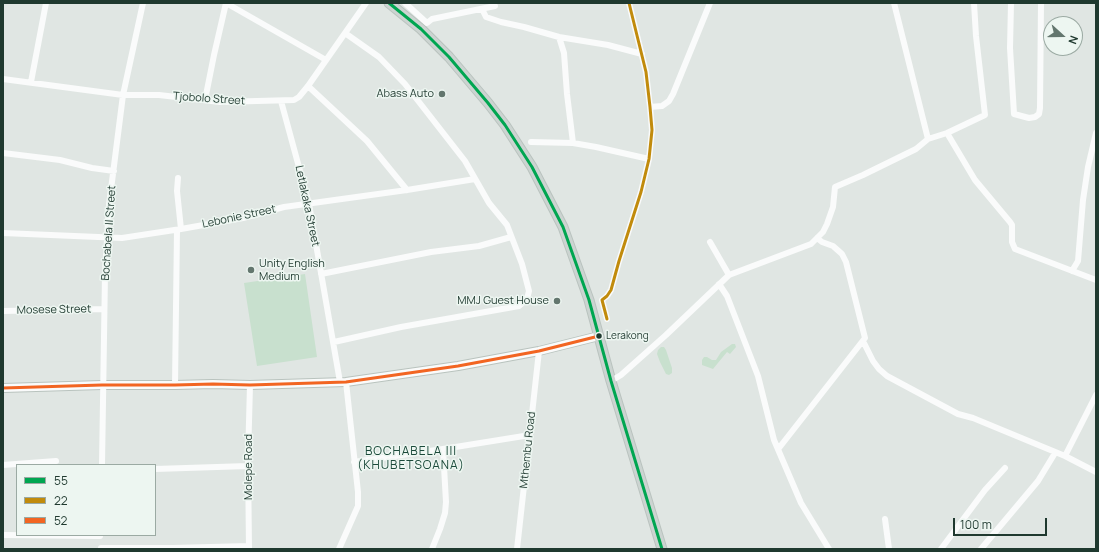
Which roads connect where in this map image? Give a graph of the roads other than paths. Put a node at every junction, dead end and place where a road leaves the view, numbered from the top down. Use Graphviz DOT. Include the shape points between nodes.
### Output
graph roads {
  1 [pos="46,3"];
  2 [pos="143,3"];
  3 [pos="226,3"];
  4 [pos="366,3"];
  5 [pos="389,3"];
  6 [pos="406,3"];
  7 [pos="630,3"];
  8 [pos="710,3"];
  9 [pos="894,3"];
  10 [pos="974,3"];
  11 [pos="1011,3"];
  12 [pos="1041,3"];
  13 [pos="495,6"];
  14 [pos="482,8"];
  15 [pos="345,33"];
  16 [pos="559,37"];
  17 [pos="642,54"];
  18 [pos="326,60"];
  19 [pos="3,78"];
  20 [pos="30,82"];
  21 [pos="308,86"];
  22 [pos="123,95"];
  23 [pos="205,100"];
  24 [pos="281,101"];
  25 [pos="650,107"];
  26 [pos="947,133"];
  27 [pos="1096,134"];
  28 [pos="928,139"];
  29 [pos="531,142"];
  30 [pos="573,143"];
  31 [pos="3,153"];
  32 [pos="649,159"];
  33 [pos="114,171"];
  34 [pos="178,178"];
  35 [pos="475,179"];
  36 [pos="406,190"];
  37 [pos="309,204"];
  38 [pos="179,230"];
  39 [pos="3,233"];
  40 [pos="107,236"];
  41 [pos="511,238"];
  42 [pos="817,238"];
  43 [pos="710,242"];
  44 [pos="1072,271"];
  45 [pos="321,274"];
  46 [pos="729,276"];
  47 [pos="1096,280"];
  48 [pos="719,284"];
  49 [pos="604,307"];
  50 [pos="104,309"];
  51 [pos="592,310"];
  52 [pos="3,311"];
  53 [pos="607,319"];
  54 [pos="599,336"];
  55 [pos="863,341"];
  56 [pos="334,342"];
  57 [pos="539,351"];
  58 [pos="611,381"];
  59 [pos="343,382"];
  60 [pos="102,385"];
  61 [pos="176,385"];
  62 [pos="250,385"];
  63 [pos="3,388"];
  64 [pos="1096,394"];
  65 [pos="530,435"];
  66 [pos="779,448"];
  67 [pos="443,449"];
  68 [pos="1055,452"];
  69 [pos="1065,456"];
  70 [pos="56,461"];
  71 [pos="354,462"];
  72 [pos="16,464"];
  73 [pos="16,464"];
  74 [pos="102,464"];
  75 [pos="3,465"];
  76 [pos="248,466"];
  77 [pos="1005,468"];
  78 [pos="156,469"];
  79 [pos="1096,472"];
  80 [pos="885,519"];
  81 [pos="3,535"];
  82 [pos="16,535"];
  83 [pos="100,536"];
  84 [pos="101,548"];
  85 [pos="249,548"];
  86 [pos="338,549"];
  87 [pos="432,549"];
  88 [pos="517,549"];
  89 [pos="662,549"];
  90 [pos="830,549"];
  91 [pos="889,549"];
  92 [pos="941,549"];
  93 [pos="982,549"];
  1 -- 20 [label="street"];
  2 -- 22 [label="street, Bochabela II Street"];
  3 -- 18 [label="street"];
  3 -- 23 [label="street"];
  4 -- 15 [label="street, Tjobolo Street"];
  5 -- 51 [label="main road" via="421,29 449,57 488,104 532,167 563,227"];
  6 -- 14 [label="street" via="427,23 432,19"];
  7 -- 17 [label="street"];
  8 -- 25 [label="street" via="669,102 662,106"];
  9 -- 28 [label="street"];
  10 -- 26 [label="street" via="985,115"];
  11 -- 12 [label="street" via="1010,48 1014,114 1029,118 1039,114 1040,108"];
  13 -- 14 [label="street"];
  14 -- 16 [label="street" via="486,17"];
  15 -- 18 [label="street, Tjobolo Street"];
  15 -- 35 [label="street" via="379,58 405,84 465,161"];
  16 -- 17 [label="street"];
  16 -- 30 [label="street" via="564,53"];
  17 -- 25 [label="street"];
  18 -- 21 [label="street, Tjobolo Street"];
  19 -- 20 [label="street, Tjobolo Street"];
  20 -- 22 [label="street, Tjobolo Street"];
  21 -- 24 [label="street, Tjobolo Street" via="294,100"];
  21 -- 36 [label="street" via="367,141"];
  22 -- 23 [label="street, Tjobolo Street" via="159,95"];
  22 -- 33 [label="street, Bochabela II Street"];
  23 -- 24 [label="street, Tjobolo Street"];
  24 -- 37 [label="street, Letlakaka Street"];
  25 -- 32 [label="street" via="652,130"];
  26 -- 28 [label="street"];
  26 -- 44 [label="street" via="975,180 1012,225 1012,242 1015,249"];
  27 -- 44 [label="street" via="1088,167 1078,261"];
  28 -- 42 [label="street" via="916,149 836,187 827,224"];
  29 -- 30 [label="street"];
  30 -- 32 [label="street"];
  31 -- 33 [label="street" via="60,160"];
  32 -- 49 [label="street" via="611,290 602,300"];
  33 -- 40 [label="street, Bochabela II Street"];
  34 -- 38 [label="street"];
  35 -- 36 [label="street, Lebonie Street"];
  35 -- 41 [label="street" via="489,203 507,225"];
  36 -- 37 [label="street, Lebonie Street"];
  37 -- 38 [label="street, Lebonie Street"];
  37 -- 45 [label="street, Letlakaka Street"];
  38 -- 40 [label="street, Lebonie Street" via="122,238"];
  38 -- 61 [label="street"];
  39 -- 40 [label="street, Lebonie Street"];
  40 -- 50 [label="street, Bochabela II Street"];
  41 -- 45 [label="street" via="480,246 431,252"];
  41 -- 56 [label="street" via="522,264 529,291 527,299 519,306"];
  42 -- 46 [label="street" via="812,244"];
  42 -- 55 [label="street" via="833,246 846,262 865,338"];
  43 -- 46 [label="street"];
  44 -- 47 [label="street"];
  45 -- 56 [label="street, Letlakaka Street"];
  46 -- 48 [label="street"];
  48 -- 58 [label="street" via="666,335"];
  48 -- 66 [label="street" via="727,296 758,376 774,440"];
  49 -- 51 [label="street"];
  49 -- 53 [label="street"];
  50 -- 52 [label="street, Mosese Street"];
  50 -- 60 [label="street, Bochabela II Street"];
  51 -- 54 [label="main road"];
  54 -- 57 [label="street"];
  54 -- 58 [label="main road"];
  55 -- 66 [label="street"];
  55 -- 68 [label="street" via="873,361 887,376 958,414"];
  56 -- 59 [label="street, Letlakaka Street"];
  57 -- 59 [label="street" via="458,366"];
  57 -- 65 [label="street, Mthembu Road"];
  58 -- 89 [label="main road"];
  59 -- 62 [label="street"];
  59 -- 71 [label="street, Letlakaka Street"];
  60 -- 61 [label="street"];
  60 -- 63 [label="street"];
  60 -- 74 [label="street, Bochabela II Street"];
  61 -- 62 [label="street"];
  62 -- 76 [label="street, Molepe Road"];
  64 -- 69 [label="street"];
  65 -- 67 [label="street"];
  65 -- 88 [label="street, Mthembu Road"];
  66 -- 90 [label="street" via="801,503"];
  67 -- 71 [label="street"];
  67 -- 87 [label="street" via="445,513"];
  68 -- 69 [label="street"];
  68 -- 93 [label="street" via="1038,481"];
  69 -- 79 [label="street"];
  70 -- 72 [label="street"];
  71 -- 86 [label="street, Letlakaka Street" via="358,506"];
  73 -- 75 [label="street"];
  76 -- 78 [label="street"];
  76 -- 85 [label="street, Molepe Road"];
  77 -- 92 [label="street" via="985,490"];
  80 -- 91 [label="street"];
  81 -- 82 [label="street"];
  83 -- 84 [label="street"];
  84 -- 85 [label="street"];
}
